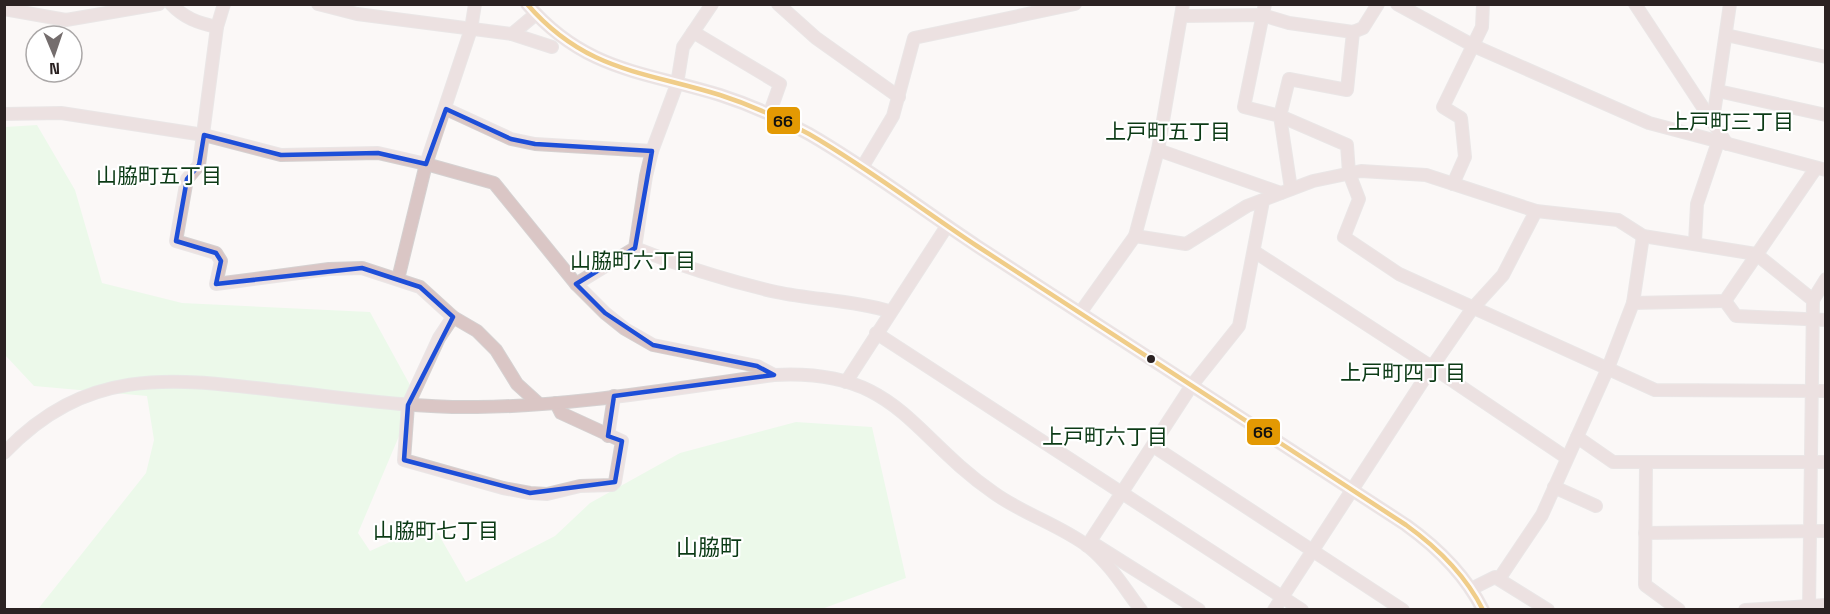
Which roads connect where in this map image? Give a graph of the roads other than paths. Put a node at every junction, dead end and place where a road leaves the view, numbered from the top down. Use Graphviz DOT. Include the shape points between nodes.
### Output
graph roads {
  1 [pos="159,4"];
  2 [pos="171,4"];
  3 [pos="224,4"];
  4 [pos="476,4"];
  5 [pos="712,4"];
  6 [pos="778,4"];
  7 [pos="1075,4"];
  8 [pos="1378,4"];
  9 [pos="1397,4"];
  10 [pos="1483,4"];
  11 [pos="1635,4"];
  12 [pos="1730,4"];
  13 [pos="321,5"];
  14 [pos="1047,7"];
  15 [pos="4,9"];
  16 [pos="357,9"];
  17 [pos="532,9"];
  18 [pos="1183,10"];
  19 [pos="1264,10"];
  20 [pos="1645,10"];
  21 [pos="217,27"];
  22 [pos="471,29"];
  23 [pos="693,32"];
  24 [pos="1353,32"];
  25 [pos="512,34"];
  26 [pos="1726,35"];
  27 [pos="1474,46"];
  28 [pos="552,47"];
  29 [pos="1826,57"];
  30 [pos="677,84"];
  31 [pos="1718,91"];
  32 [pos="899,98"];
  33 [pos="446,109"];
  34 [pos="770,112"];
  35 [pos="4,114"];
  36 [pos="1826,115"];
  37 [pos="1280,116"];
  38 [pos="1713,120"];
  39 [pos="204,135"];
  40 [pos="1723,143"];
  41 [pos="1158,150"];
  42 [pos="652,151"];
  43 [pos="426,164"];
  44 [pos="863,166"];
  45 [pos="1821,169"];
  46 [pos="1349,173"];
  47 [pos="1452,184"];
  48 [pos="1286,191"];
  49 [pos="1263,201"];
  50 [pos="1536,211"];
  51 [pos="947,226"];
  52 [pos="1135,236"];
  53 [pos="1643,236"];
  54 [pos="1695,242"];
  55 [pos="635,248"];
  56 [pos="1255,252"];
  57 [pos="1756,254"];
  58 [pos="398,279"];
  59 [pos="1826,279"];
  60 [pos="576,284"];
  61 [pos="1813,300"];
  62 [pos="1725,301"];
  63 [pos="1633,303"];
  64 [pos="1473,309"];
  65 [pos="889,311"];
  66 [pos="1080,313"];
  67 [pos="453,317"];
  68 [pos="1819,320"];
  69 [pos="876,333"];
  70 [pos="1432,367"];
  71 [pos="1608,368"];
  72 [pos="774,375"];
  73 [pos="846,382"];
  74 [pos="1192,385"];
  75 [pos="1811,391"];
  76 [pos="1826,391"];
  77 [pos="614,396"];
  78 [pos="556,403"];
  79 [pos="540,404"];
  80 [pos="408,405"];
  81 [pos="608,436"];
  82 [pos="1577,437"];
  83 [pos="1153,446"];
  84 [pos="4,453"];
  85 [pos="1566,458"];
  86 [pos="1810,462"];
  87 [pos="1826,462"];
  88 [pos="1646,463"];
  89 [pos="1554,487"];
  90 [pos="1352,489"];
  91 [pos="1122,493"];
  92 [pos="1596,506"];
  93 [pos="1810,531"];
  94 [pos="1826,531"];
  95 [pos="1645,533"];
  96 [pos="1089,544"];
  97 [pos="1313,550"];
  98 [pos="1499,579"];
  99 [pos="1471,589"];
  100 [pos="1282,597"];
  101 [pos="1826,605"];
  102 [pos="1809,607"];
  103 [pos="1142,609"];
  104 [pos="1199,609"];
  105 [pos="1274,609"];
  106 [pos="1302,609"];
  107 [pos="1403,609"];
  108 [pos="1483,609"];
  109 [pos="1548,609"];
  110 [pos="1679,609"];
  111 [pos="1745,609"];
  1 -- 15 [label="street" via="66,20"];
  2 -- 21 [label="street" via="197,23"];
  3 -- 21 [label="street"];
  4 -- 22 [label="street"];
  5 -- 23 [label="street"];
  6 -- 32 [label="street" via="816,38"];
  7 -- 14 [label="street"];
  8 -- 24 [label="street" via="1363,28"];
  9 -- 27 [label="street"];
  10 -- 27 [label="street" via="1482,27"];
  11 -- 20 [label="street"];
  12 -- 26 [label="street"];
  13 -- 16 [label="street"];
  14 -- 32 [label="street" via="914,38"];
  16 -- 22 [label="street"];
  17 -- 25 [label="street"];
  17 -- 30 [label="street" via="555,32 591,57"];
  18 -- 19 [label="street"];
  18 -- 41 [label="street"];
  19 -- 24 [label="street" via="1289,23"];
  19 -- 37 [label="street" via="1244,107"];
  20 -- 38 [label="street"];
  21 -- 39 [label="street"];
  22 -- 25 [label="street"];
  22 -- 33 [label="street"];
  23 -- 30 [label="street" via="683,47"];
  23 -- 34 [label="street" via="780,84"];
  24 -- 37 [label="street" via="1347,90 1289,79"];
  25 -- 28 [label="street"];
  26 -- 29 [label="street"];
  26 -- 31 [label="street"];
  27 -- 40 [label="street" via="1649,123"];
  27 -- 47 [label="street" via="1443,106 1461,118 1465,157"];
  30 -- 34 [label="street"];
  30 -- 42 [label="street"];
  31 -- 36 [label="street"];
  31 -- 38 [label="street"];
  32 -- 44 [label="street" via="893,116"];
  33 -- 42 [label="street" via="519,140"];
  33 -- 43 [label="street"];
  34 -- 44 [label="street"];
  35 -- 39 [label="street" via="61,113"];
  37 -- 46 [label="street" via="1347,144"];
  37 -- 48 [label="street"];
  38 -- 40 [label="street"];
  39 -- 43 [label="street" via="281,154 378,153"];
  39 -- 58 [label="street" via="199,165 187,178 176,242 216,253 221,261 216,284 362,268"];
  40 -- 45 [label="street"];
  40 -- 54 [label="street" via="1697,204"];
  41 -- 48 [label="street"];
  41 -- 52 [label="street"];
  42 -- 55 [label="street"];
  43 -- 58 [label="street"];
  43 -- 60 [label="street" via="494,183"];
  44 -- 51 [label="street"];
  45 -- 57 [label="street"];
  46 -- 47 [label="street" via="1426,175"];
  46 -- 48 [label="street"];
  46 -- 64 [label="street" via="1359,199 1344,237 1399,274"];
  47 -- 50 [label="street"];
  48 -- 49 [label="street"];
  49 -- 52 [label="street" via="1247,206 1186,244"];
  49 -- 56 [label="street"];
  50 -- 53 [label="street" via="1618,220"];
  50 -- 64 [label="street" via="1503,275"];
  51 -- 65 [label="street"];
  51 -- 66 [label="street"];
  52 -- 66 [label="street"];
  53 -- 54 [label="street"];
  53 -- 63 [label="street"];
  54 -- 57 [label="street"];
  55 -- 60 [label="street"];
  55 -- 65 [label="street" via="704,273 777,292"];
  56 -- 70 [label="street"];
  56 -- 74 [label="street" via="1239,326"];
  57 -- 61 [label="street"];
  57 -- 62 [label="street"];
  58 -- 67 [label="street" via="420,287"];
  59 -- 61 [label="street"];
  60 -- 72 [label="street" via="605,313 653,345 757,366"];
  61 -- 68 [label="street"];
  62 -- 63 [label="street"];
  62 -- 68 [label="street" via="1736,316"];
  63 -- 71 [label="street"];
  64 -- 70 [label="street"];
  64 -- 71 [label="street"];
  65 -- 69 [label="street"];
  66 -- 74 [label="street"];
  67 -- 79 [label="street" via="477,331 496,350 517,384"];
  67 -- 80 [label="street"];
  68 -- 75 [label="street"];
  69 -- 73 [label="street"];
  69 -- 91 [label="street"];
  70 -- 85 [label="street"];
  70 -- 90 [label="street"];
  71 -- 75 [label="street" via="1655,390"];
  71 -- 82 [label="street"];
  72 -- 73 [label="street" via="801,374"];
  72 -- 77 [label="street"];
  73 -- 96 [label="street" via="891,401 993,493"];
  74 -- 83 [label="street"];
  74 -- 90 [label="street"];
  75 -- 76 [label="street"];
  75 -- 86 [label="street"];
  77 -- 78 [label="street"];
  77 -- 81 [label="street"];
  78 -- 79 [label="street"];
  78 -- 81 [label="street" via="561,413"];
  79 -- 80 [label="street"];
  80 -- 81 [label="street" via="404,460 530,493 612,485 622,441"];
  80 -- 84 [label="street" via="209,382 142,381 97,392 64,406 25,432"];
  82 -- 85 [label="street"];
  82 -- 88 [label="street" via="1613,462"];
  83 -- 91 [label="street"];
  83 -- 97 [label="street"];
  85 -- 89 [label="street"];
  86 -- 87 [label="street"];
  86 -- 88 [label="street"];
  86 -- 93 [label="street"];
  88 -- 95 [label="street"];
  89 -- 92 [label="street"];
  89 -- 98 [label="street" via="1542,515"];
  90 -- 97 [label="street"];
  90 -- 99 [label="street" via="1434,546"];
  91 -- 96 [label="street"];
  91 -- 100 [label="street"];
  93 -- 94 [label="street"];
  93 -- 95 [label="street"];
  93 -- 102 [label="street"];
  95 -- 110 [label="street" via="1645,585"];
  96 -- 103 [label="street"];
  96 -- 104 [label="street"];
  97 -- 100 [label="street"];
  97 -- 107 [label="street"];
  98 -- 99 [label="street" via="1495,577"];
  98 -- 109 [label="street"];
  99 -- 108 [label="street"];
  100 -- 105 [label="street"];
  100 -- 106 [label="street"];
  101 -- 102 [label="street"];
  102 -- 111 [label="street"];
}
